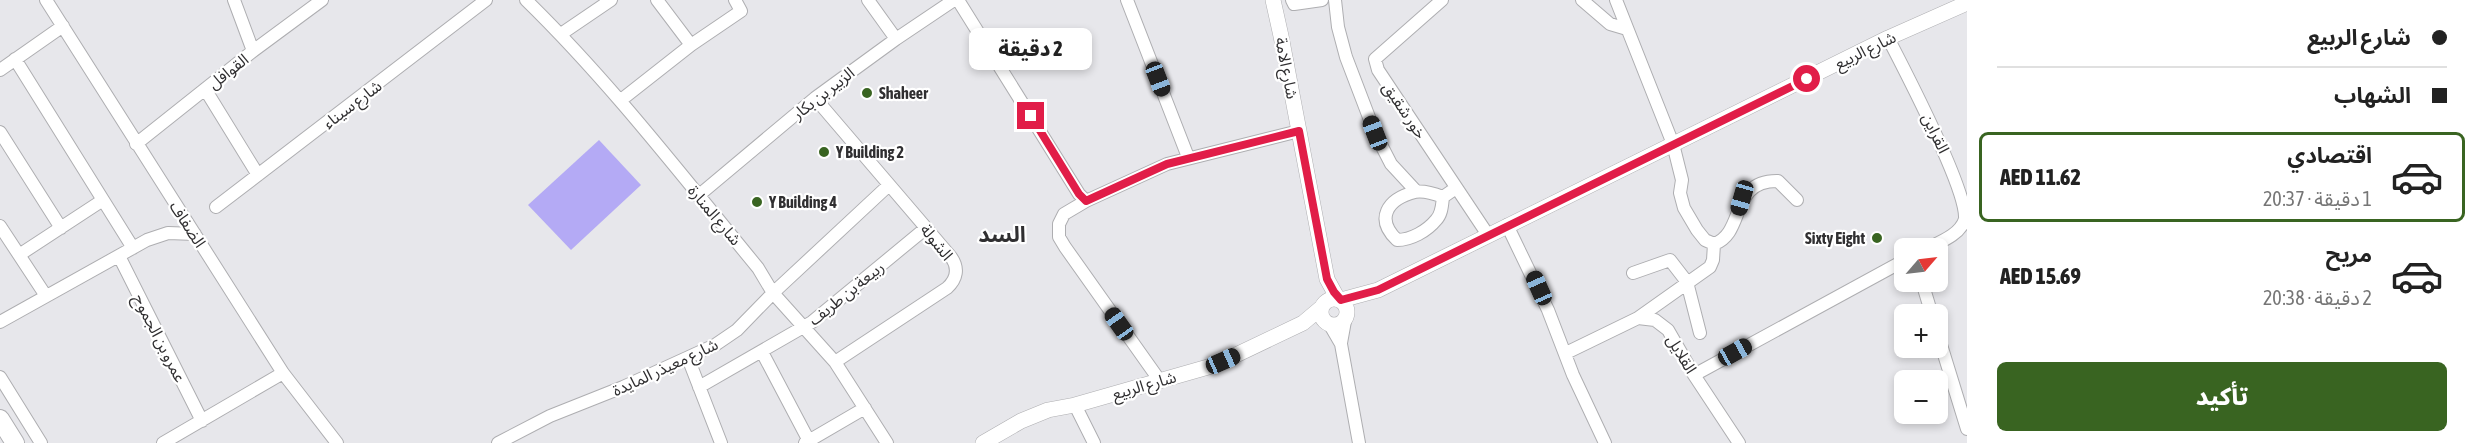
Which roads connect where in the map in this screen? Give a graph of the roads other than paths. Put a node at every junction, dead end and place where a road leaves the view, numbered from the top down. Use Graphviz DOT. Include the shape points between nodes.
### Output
graph roads {
  1 [pos="46,0"];
  2 [pos="234,0"];
  3 [pos="322,0"];
  4 [pos="486,0"];
  5 [pos="526,0"];
  6 [pos="611,0"];
  7 [pos="657,0"];
  8 [pos="868,0"];
  9 [pos="956,0"];
  10 [pos="1127,0"];
  11 [pos="1273,0"];
  12 [pos="1292,0"];
  13 [pos="1322,0"];
  14 [pos="1335,0"];
  15 [pos="1442,0"];
  16 [pos="1582,0"];
  17 [pos="1616,0"];
  18 [pos="1967,3"];
  19 [pos="738,5"];
  20 [pos="63,26"];
  21 [pos="1627,29"];
  22 [pos="561,34"];
  23 [pos="1888,38"];
  24 [pos="896,39"];
  25 [pos="691,45"];
  26 [pos="253,51"];
  27 [pos="15,59"];
  28 [pos="0,70"];
  29 [pos="205,89"];
  30 [pos="814,98"];
  31 [pos="621,100"];
  32 [pos="1299,131"];
  33 [pos="0,132"];
  34 [pos="136,144"];
  35 [pos="1673,144"];
  36 [pos="1188,157"];
  37 [pos="258,175"];
  38 [pos="889,185"];
  39 [pos="1456,188"];
  40 [pos="1416,191"];
  41 [pos="698,196"];
  42 [pos="1443,197"];
  43 [pos="103,200"];
  44 [pos="1797,200"];
  45 [pos="1086,201"];
  46 [pos="216,207"];
  47 [pos="1508,225"];
  48 [pos="0,226"];
  49 [pos="61,228"];
  50 [pos="926,228"];
  51 [pos="195,234"];
  52 [pos="1488,235"];
  53 [pos="1946,238"];
  54 [pos="1714,244"];
  55 [pos="134,248"];
  56 [pos="20,255"];
  57 [pos="119,256"];
  58 [pos="1894,266"];
  59 [pos="1633,273"];
  60 [pos="1327,279"];
  61 [pos="1687,282"];
  62 [pos="1378,290"];
  63 [pos="773,293"];
  64 [pos="46,296"];
  65 [pos="1340,299"];
  66 [pos="1322,305"];
  67 [pos="1638,318"];
  68 [pos="1337,321"];
  69 [pos="0,322"];
  70 [pos="1303,323"];
  71 [pos="805,327"];
  72 [pos="1701,333"];
  73 [pos="762,352"];
  74 [pos="1566,353"];
  75 [pos="688,358"];
  76 [pos="1945,358"];
  77 [pos="835,362"];
  78 [pos="283,372"];
  79 [pos="1694,375"];
  80 [pos="0,376"];
  81 [pos="1160,381"];
  82 [pos="699,387"];
  83 [pos="1075,405"];
  84 [pos="865,408"];
  85 [pos="0,419"];
  86 [pos="202,421"];
  87 [pos="1967,429"];
  88 [pos="807,442"];
  89 [pos="15,443"];
  90 [pos="41,443"];
  91 [pos="163,443"];
  92 [pos="337,443"];
  93 [pos="498,443"];
  94 [pos="721,443"];
  95 [pos="887,443"];
  96 [pos="983,443"];
  97 [pos="1094,443"];
  98 [pos="1359,443"];
  99 [pos="1605,443"];
  100 [pos="1739,443"];
  1 -- 20 [label="street, الضفاف"];
  2 -- 26 [label="street"];
  3 -- 26 [label="street, القوافل"];
  4 -- 37 [label="street, شارع سيناء"];
  5 -- 22 [label="street, شارع المنارة"];
  6 -- 22 [label="street"];
  7 -- 25 [label="street"];
  8 -- 24 [label="street"];
  9 -- 24 [label="street, الزبير بن بكار"];
  9 -- 45 [label="street"];
  10 -- 36 [label="street"];
  11 -- 32 [label="street, شارع الامة"];
  12 -- 13 [label="street" via="1298,5"];
  14 -- 40 [label="street" via="1346,57 1375,133 1391,165"];
  15 -- 39 [label="street, خور شقيق" via="1375,59 1378,70"];
  16 -- 21 [label="street" via="1610,24"];
  17 -- 21 [label="street"];
  18 -- 23 [label="street, شارع الربيع"];
  19 -- 25 [label="street"];
  20 -- 27 [label="street"];
  20 -- 34 [label="street, الضفاف"];
  21 -- 35 [label="street"];
  22 -- 31 [label="street, شارع المنارة"];
  23 -- 35 [label="street, شارع الربيع"];
  23 -- 53 [label="street, القراين" via="1944,146 1965,203 1965,219 1957,232"];
  24 -- 30 [label="street, الزبير بن بكار"];
  25 -- 31 [label="street"];
  26 -- 29 [label="street, القوافل"];
  27 -- 28 [label="street"];
  27 -- 43 [label="street"];
  29 -- 34 [label="street, القوافل"];
  29 -- 37 [label="street"];
  30 -- 38 [label="street, الشولة"];
  30 -- 41 [label="street, الزبير بن بكار"];
  31 -- 41 [label="street, شارع المنارة"];
  32 -- 36 [label="street"];
  32 -- 60 [label="street, شارع الامة"];
  33 -- 49 [label="street"];
  34 -- 51 [label="street, الضفاف"];
  35 -- 47 [label="street, شارع الربيع"];
  35 -- 54 [label="street" via="1684,208 1696,230"];
  36 -- 45 [label="street"];
  37 -- 46 [label="street, شارع سيناء"];
  38 -- 50 [label="street, الشولة"];
  38 -- 63 [label="street, شارع معيذر المايدة"];
  39 -- 42 [label="street"];
  39 -- 52 [label="street, خور شقيق"];
  40 -- 42 [label="street"];
  40 -- 42 [label="street" via="1386,211 1388,232 1397,240 1411,238 1437,220"];
  41 -- 63 [label="street, شارع المنارة" via="758,268"];
  43 -- 49 [label="street"];
  43 -- 55 [label="street"];
  44 -- 54 [label="street" via="1778,182 1752,189 1742,198 1733,225 1722,241"];
  45 -- 81 [label="street" via="1064,214 1059,237"];
  47 -- 52 [label="street, شارع الربيع"];
  47 -- 74 [label="street"];
  48 -- 56 [label="street"];
  49 -- 56 [label="street"];
  50 -- 71 [label="street, ربيعة بن طريف"];
  50 -- 77 [label="street, الشولة" via="955,262 956,274 951,284"];
  51 -- 55 [label="street" via="168,233"];
  51 -- 78 [label="street, الضفاف"];
  52 -- 62 [label="street, شارع الربيع"];
  54 -- 61 [label="street" via="1710,267"];
  55 -- 57 [label="street"];
  56 -- 64 [label="street"];
  57 -- 64 [label="street"];
  57 -- 86 [label="street, عمرو بن الجموح"];
  58 -- 79 [label="street"];
  59 -- 61 [label="street" via="1670,260"];
  60 -- 65 [label="street, شارع الامة"];
  60 -- 66 [label="street, شارع الامة"];
  61 -- 67 [label="street"];
  61 -- 72 [label="street"];
  62 -- 65 [label="street, شارع الربيع"];
  62 -- 68 [label="street, شارع الربيع"];
  63 -- 71 [label="street, شارع المنارة"];
  63 -- 75 [label="street, شارع معيذر المايدة" via="737,330"];
  64 -- 69 [label="street"];
  65 -- 66 [label="street" via="1333,298"];
  65 -- 68 [label="street" via="1347,306"];
  66 -- 68 [label="street" via="1321,316"];
  66 -- 70 [label="street, شارع الربيع"];
  67 -- 74 [label="street"];
  67 -- 79 [label="street, القلايل" via="1662,324"];
  68 -- 70 [label="street, شارع الربيع"];
  68 -- 98 [label="street"];
  70 -- 81 [label="street, شارع الربيع" via="1215,364"];
  71 -- 73 [label="street, ربيعة بن طريف"];
  71 -- 77 [label="street, شارع المنارة"];
  73 -- 82 [label="street, ربيعة بن طريف"];
  73 -- 88 [label="street"];
  74 -- 99 [label="street"];
  75 -- 82 [label="street"];
  75 -- 93 [label="street, شارع معيذر المايدة" via="550,416"];
  76 -- 87 [label="street"];
  77 -- 84 [label="street, شارع المنارة"];
  78 -- 86 [label="street"];
  78 -- 92 [label="street, الضفاف"];
  79 -- 100 [label="street, القلايل"];
  80 -- 90 [label="street"];
  81 -- 83 [label="street, شارع الربيع"];
  82 -- 94 [label="street"];
  83 -- 96 [label="street, شارع الربيع" via="1021,421"];
  83 -- 97 [label="street"];
  84 -- 88 [label="street"];
  84 -- 95 [label="street, شارع المنارة"];
  85 -- 89 [label="main road"];
  86 -- 91 [label="street"];
}
